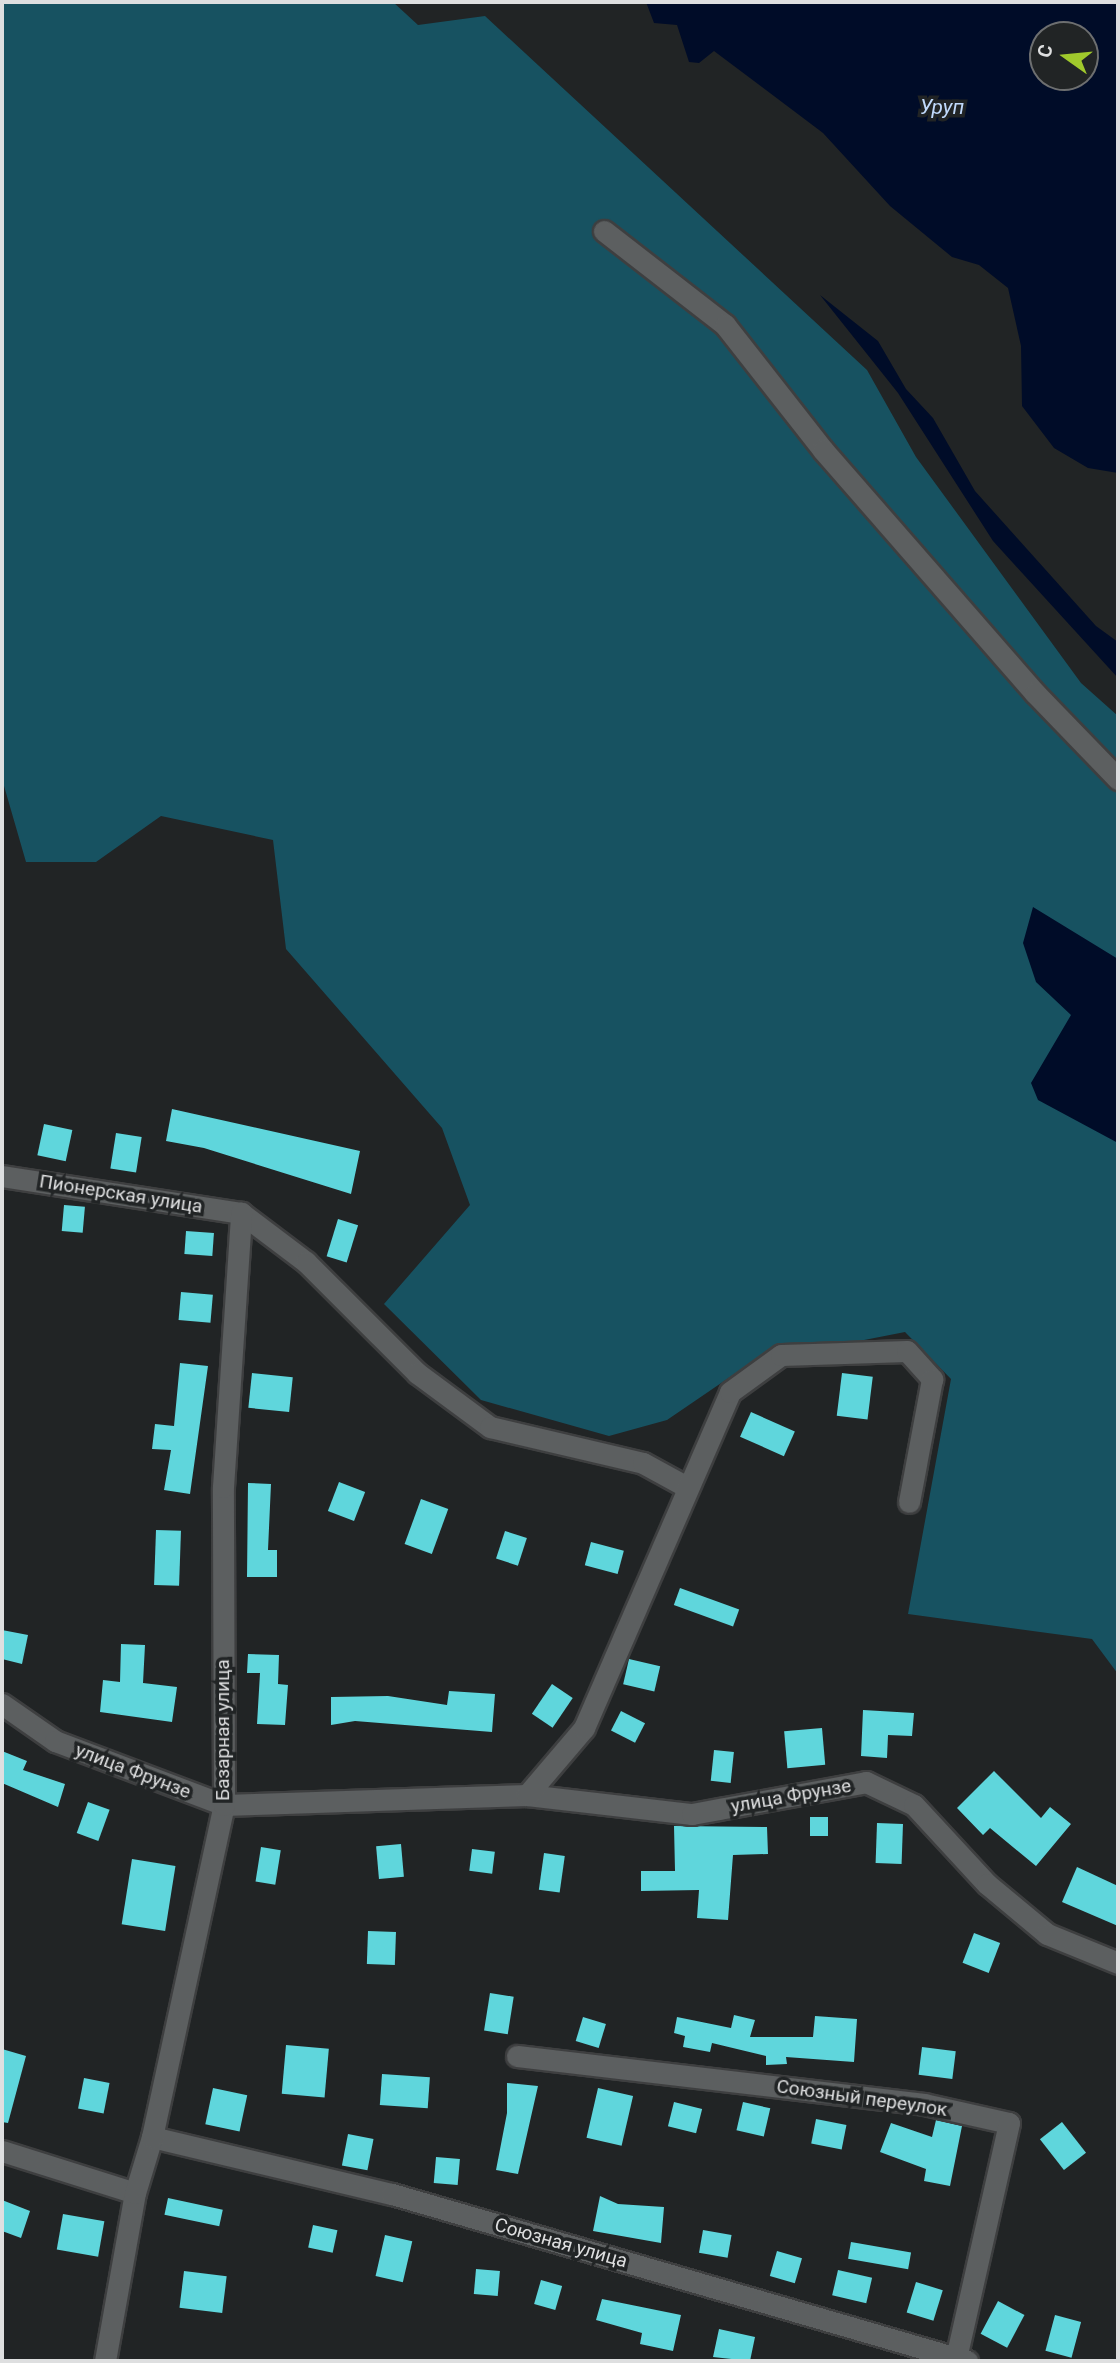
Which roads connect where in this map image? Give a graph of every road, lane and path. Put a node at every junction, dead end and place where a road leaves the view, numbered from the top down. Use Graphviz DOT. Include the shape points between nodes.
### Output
graph roads {
  1 [pos="604,230"];
  2 [pos="1118,779"];
  3 [pos="2,1176"];
  4 [pos="241,1213"];
  5 [pos="687,1486"];
  6 [pos="909,1502"];
  7 [pos="2,1704"];
  8 [pos="527,1794"];
  9 [pos="223,1805"];
  10 [pos="1118,1963"];
  11 [pos="517,2056"];
  12 [pos="152,2137"];
  13 [pos="2,2151"];
  14 [pos="135,2193"];
  15 [pos="961,2360"];
  16 [pos="104,2361"];
  1 -- 2 [label="street" via="725,325 823,450 1035,693"];
  3 -- 4 [label="street, Пионерская улица"];
  4 -- 5 [label="street" via="306,1262 417,1373 490,1427 643,1463"];
  4 -- 9 [label="street, Базарная улица" via="223,1487"];
  5 -- 6 [label="street" via="730,1392 781,1355 907,1352 932,1379"];
  5 -- 8 [label="street" via="584,1728"];
  7 -- 9 [label="street, улица Фрунзе" via="55,1741"];
  8 -- 9 [label="street, улица Фрунзе"];
  8 -- 10 [label="street, улица Фрунзе" via="692,1814 866,1783 914,1805 987,1884 1047,1934"];
  9 -- 12 [label="street, Базарная улица"];
  11 -- 15 [label="street, Союзный переулок" via="924,2104 1009,2123"];
  12 -- 14 [label="street, Базарная улица"];
  12 -- 15 [label="street, Союзная улица" via="392,2194"];
  13 -- 14 [label="street"];
  14 -- 16 [label="street, Базарная улица"];
}
